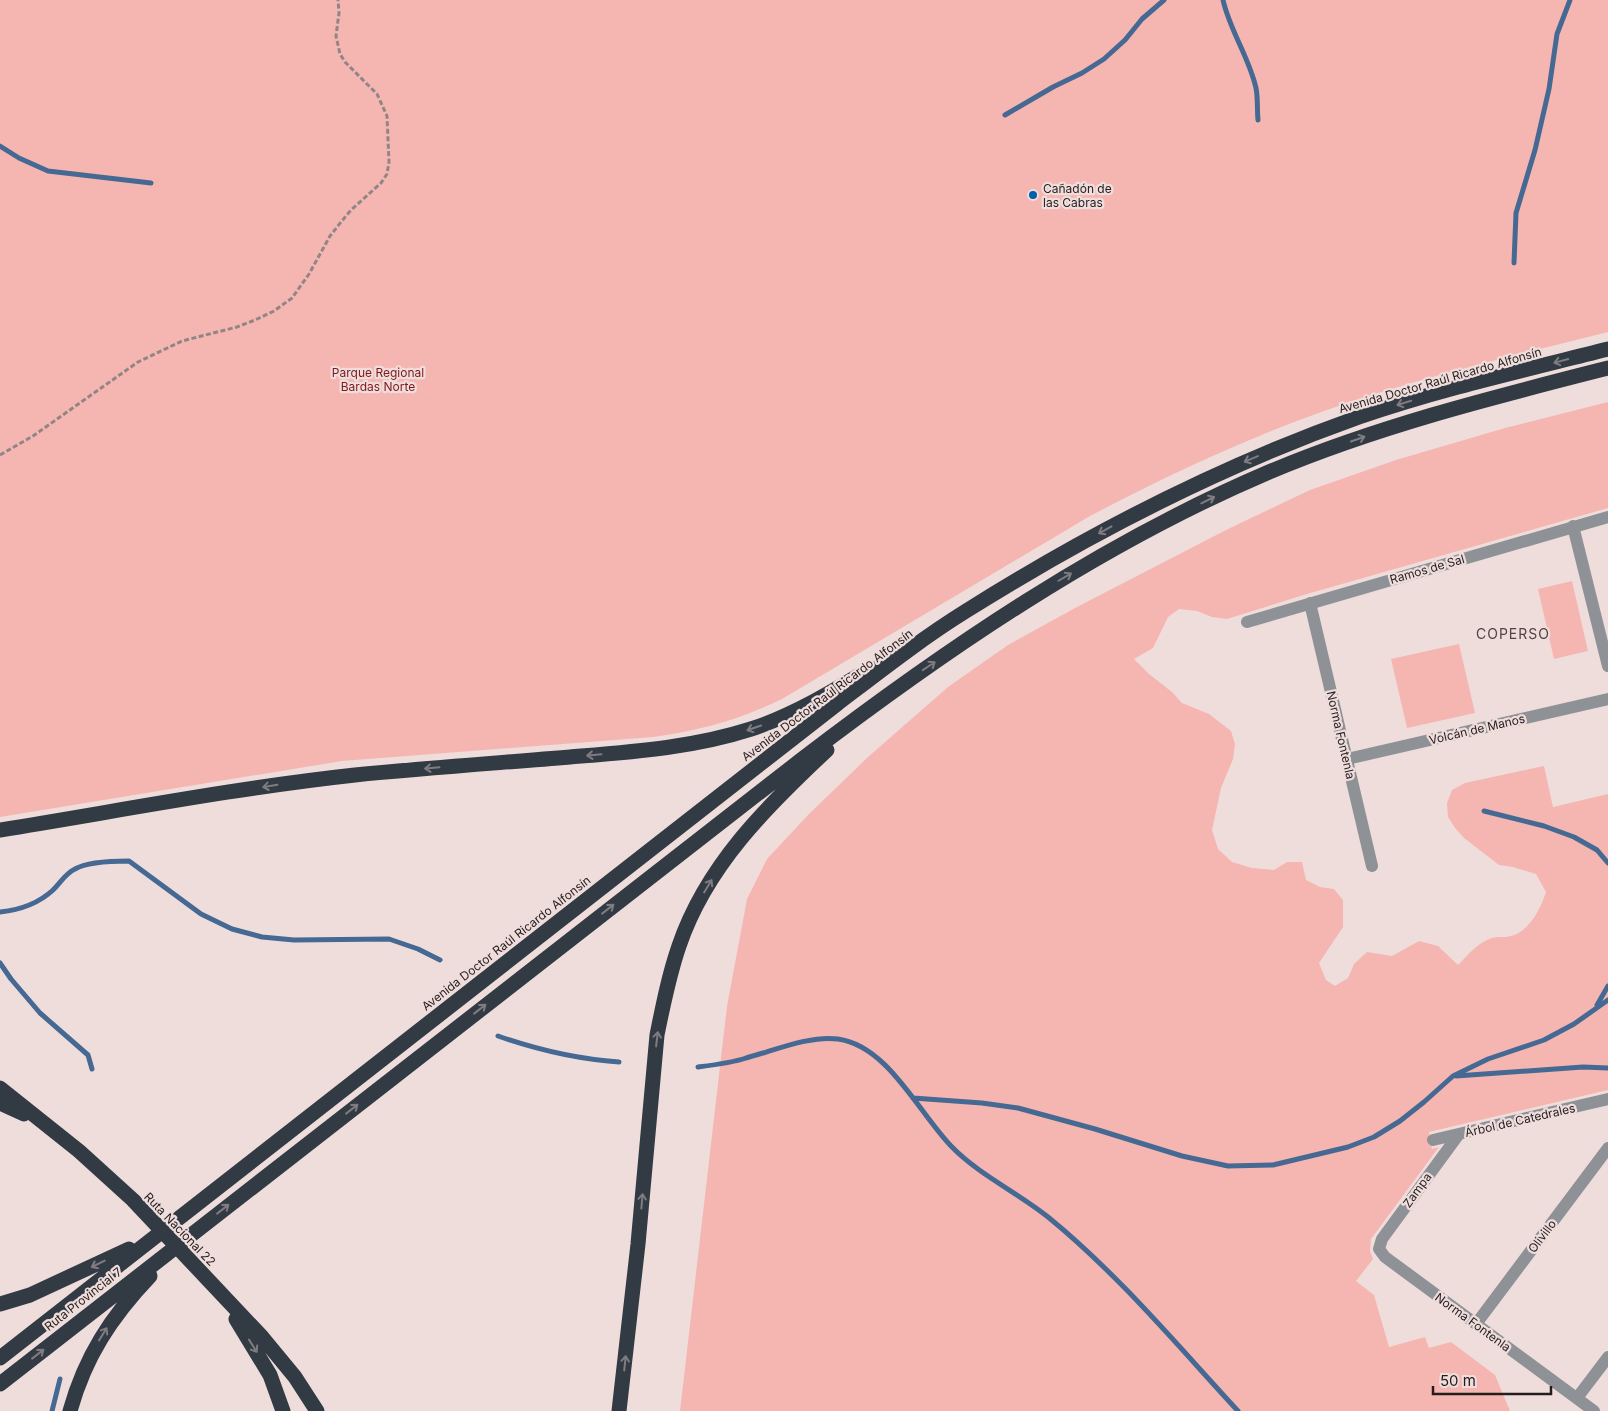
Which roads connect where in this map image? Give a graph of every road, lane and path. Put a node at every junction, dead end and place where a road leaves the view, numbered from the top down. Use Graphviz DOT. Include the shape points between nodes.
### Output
graph roads {
  1 [pos="338,0"];
  2 [pos="1608,349"];
  3 [pos="1608,368"];
  4 [pos="0,455"];
  5 [pos="1608,517"];
  6 [pos="1573,526"];
  7 [pos="1310,603"];
  8 [pos="964,612"];
  9 [pos="1247,622"];
  10 [pos="1608,666"];
  11 [pos="889,694"];
  12 [pos="1608,699"];
  13 [pos="1347,759"];
  14 [pos="0,830"];
  15 [pos="1372,866"];
  16 [pos="0,1088"];
  17 [pos="1608,1099"];
  18 [pos="0,1103"];
  19 [pos="49,1127"];
  20 [pos="1459,1134"];
  21 [pos="1433,1140"];
  22 [pos="1608,1148"];
  23 [pos="157,1235"];
  24 [pos="185,1239"];
  25 [pos="1379,1248"];
  26 [pos="218,1290"];
  27 [pos="0,1304"];
  28 [pos="1476,1324"];
  29 [pos="1608,1357"];
  30 [pos="0,1358"];
  31 [pos="0,1384"];
  32 [pos="1577,1398"];
  33 [pos="70,1411"];
  34 [pos="284,1411"];
  35 [pos="317,1411"];
  36 [pos="619,1411"];
  37 [pos="1594,1411"];
  1 -- 4 [label="path" via="336,36 340,54 377,94 386,116 389,162 381,183 351,210 325,244 292,298 274,311 237,327 182,341 138,362 33,436"];
  2 -- 8 [label="highway, Avenida Doctor Raúl Ricardo Alfonsín, one-way" via="1370,414 1256,457 1118,522"];
  11 -- 3 [label="highway, one-way" via="1056,583 1141,534 1225,492 1319,453 1409,422"];
  5 -- 6 [label="street, Ramos de Sal"];
  6 -- 7 [label="street, Ramos de Sal"];
  6 -- 10 [label="street"];
  7 -- 9 [label="street, Ramos de Sal"];
  7 -- 13 [label="street, Norma Fontenla"];
  8 -- 14 [label="highway, one-way" via="812,702 781,718 719,739 642,751 302,782"];
  8 -- 23 [label="highway, Avenida Doctor Raúl Ricardo Alfonsín" via="837,704"];
  24 -- 11 [label="highway, one-way"];
  36 -- 11 [label="highway, one-way" via="657,1035 679,945 709,884 756,819"];
  12 -- 13 [label="street, Volcán de Manos"];
  13 -- 15 [label="street, Norma Fontenla"];
  16 -- 19 [label="highway, Ruta Nacional 22"];
  17 -- 20 [label="street, Árbol de Catedrales"];
  18 -- 19 [label="highway"];
  19 -- 26 [label="highway, Ruta Nacional 22" via="133,1200"];
  20 -- 21 [label="street, Árbol de Catedrales"];
  20 -- 25 [label="street, Zampa" via="1382,1239"];
  22 -- 28 [label="street, Olivillo"];
  23 -- 27 [label="highway, one-way" via="30,1295"];
  23 -- 30 [label="highway, Ruta Provincial 7"];
  31 -- 24 [label="highway, Ruta Provincial 7, one-way"];
  33 -- 24 [label="highway, one-way" via="81,1375 103,1333 132,1295"];
  25 -- 28 [label="street, Norma Fontenla" via="1385,1257"];
  26 -- 34 [label="highway, one-way" via="270,1375"];
  26 -- 35 [label="highway, Ruta Nacional 22" via="279,1356"];
  28 -- 32 [label="street, Norma Fontenla"];
  29 -- 32 [label="street"];
  32 -- 37 [label="street, Norma Fontenla"];
}
